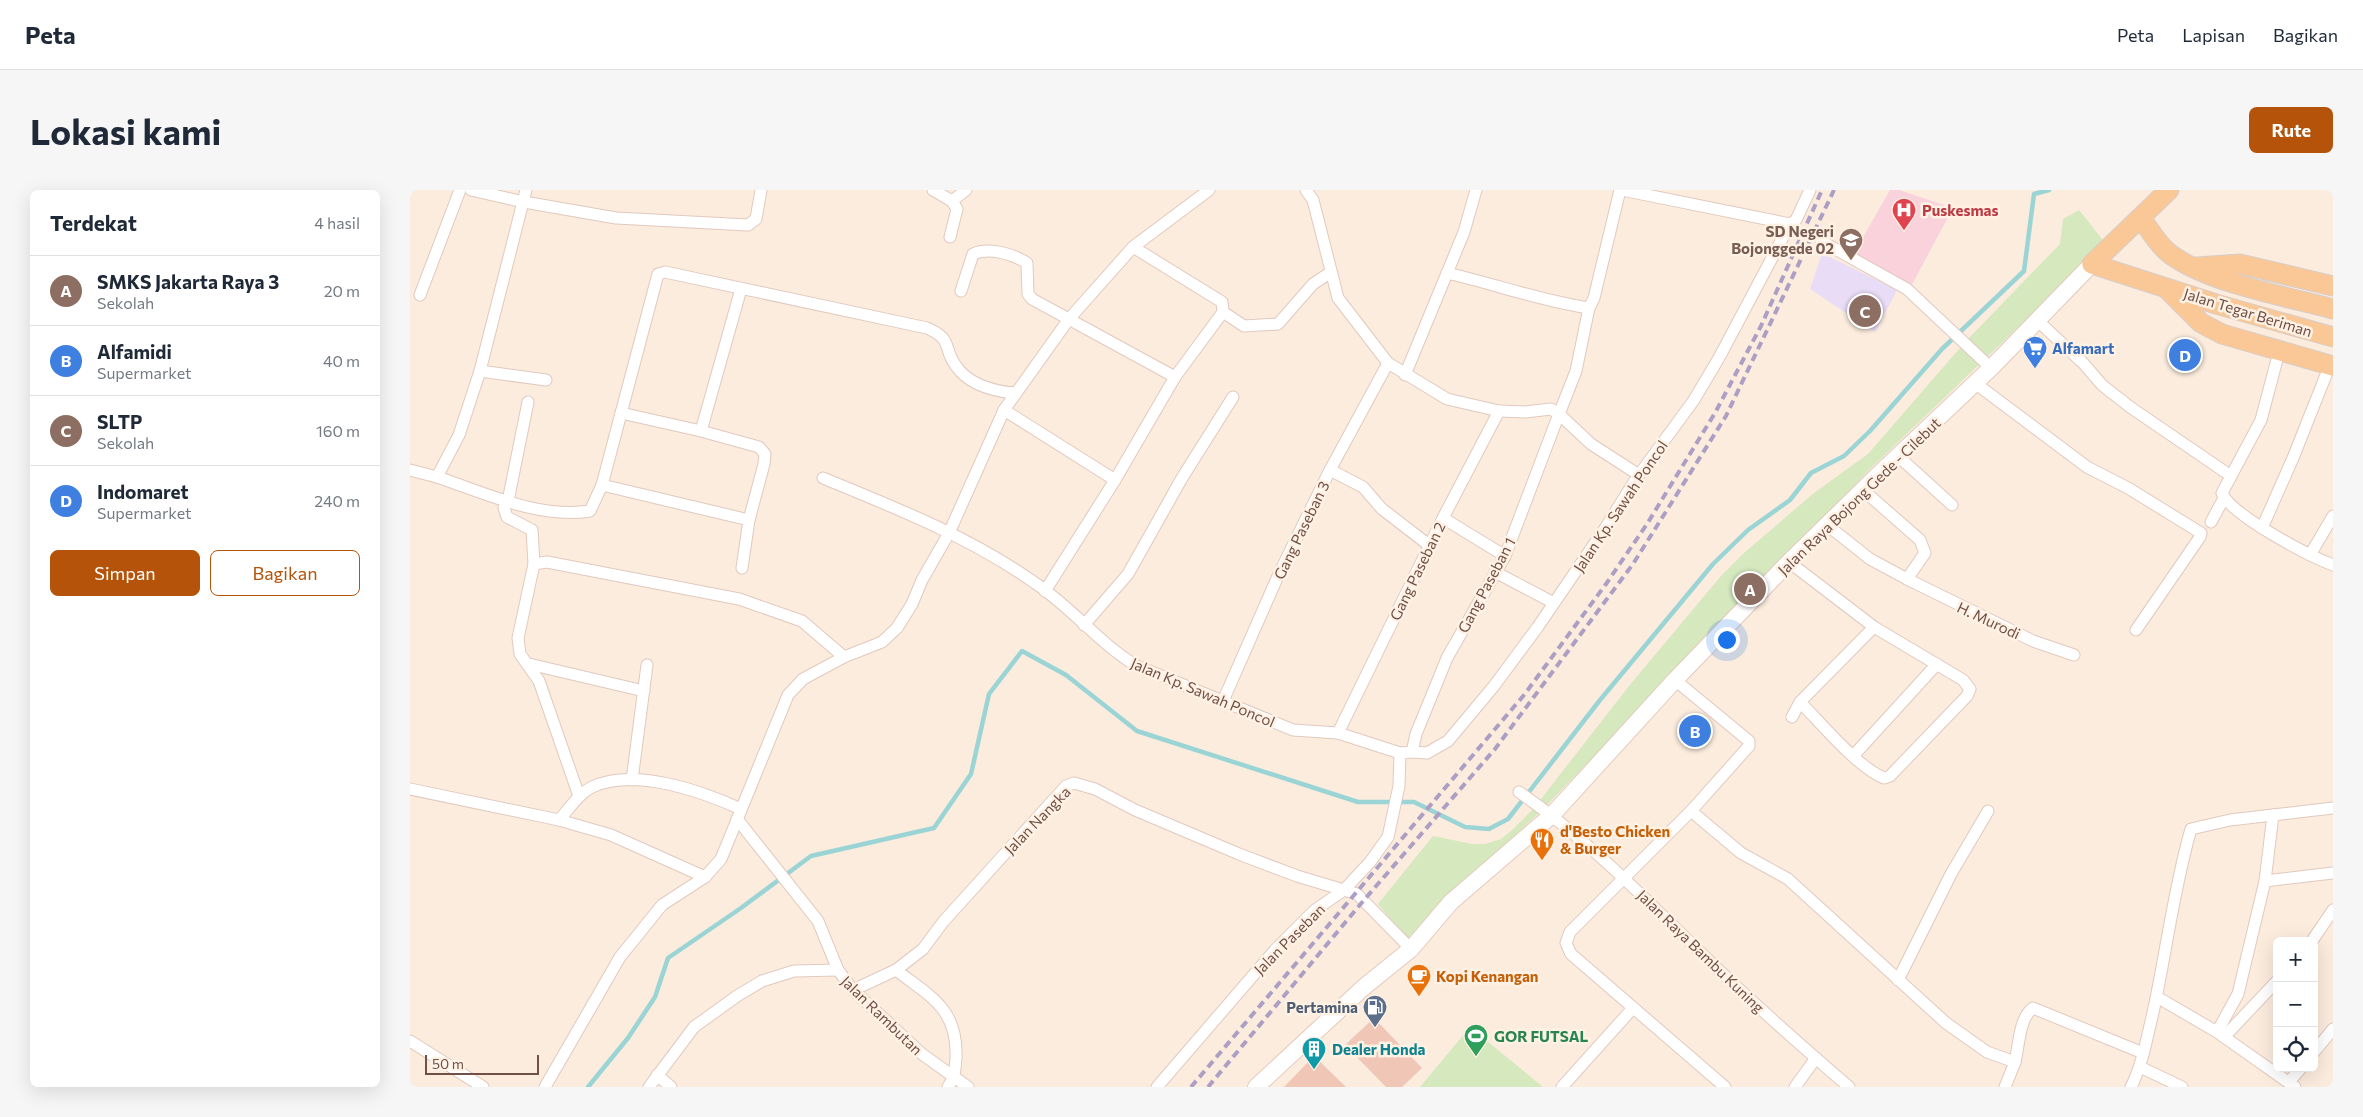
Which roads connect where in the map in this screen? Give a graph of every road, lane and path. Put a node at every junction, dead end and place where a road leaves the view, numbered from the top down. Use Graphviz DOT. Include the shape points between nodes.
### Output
graph roads {
  1 [pos="460,190"];
  2 [pos="471,190"];
  3 [pos="526,190"];
  4 [pos="761,190"];
  5 [pos="933,190"];
  6 [pos="966,190"];
  7 [pos="1209,190"];
  8 [pos="1306,190"];
  9 [pos="1476,190"];
  10 [pos="1621,190"];
  11 [pos="1810,190"];
  12 [pos="2169,190"];
  13 [pos="952,201"];
  14 [pos="524,202"];
  15 [pos="2141,218"];
  16 [pos="1790,224"];
  17 [pos="950,237"];
  18 [pos="1821,241"];
  19 [pos="1132,247"];
  20 [pos="2092,264"];
  21 [pos="2193,267"];
  22 [pos="1331,272"];
  23 [pos="1447,273"];
  24 [pos="2163,286"];
  25 [pos="2333,286"];
  26 [pos="741,289"];
  27 [pos="961,291"];
  28 [pos="420,295"];
  29 [pos="1589,308"];
  30 [pos="2333,308"];
  31 [pos="1223,312"];
  32 [pos="1069,319"];
  33 [pos="2038,321"];
  34 [pos="2333,337"];
  35 [pos="2279,352"];
  36 [pos="1388,363"];
  37 [pos="2331,365"];
  38 [pos="1991,368"];
  39 [pos="480,371"];
  40 [pos="1405,375"];
  41 [pos="1176,377"];
  42 [pos="546,380"];
  43 [pos="1975,384"];
  44 [pos="1014,393"];
  45 [pos="1232,397"];
  46 [pos="528,402"];
  47 [pos="1004,410"];
  48 [pos="1499,411"];
  49 [pos="621,413"];
  50 [pos="1559,414"];
  51 [pos="701,431"];
  52 [pos="1898,456"];
  53 [pos="410,470"];
  54 [pos="1330,470"];
  55 [pos="1639,475"];
  56 [pos="2230,476"];
  57 [pos="437,477"];
  58 [pos="823,478"];
  59 [pos="1115,480"];
  60 [pos="602,485"];
  61 [pos="1863,490"];
  62 [pos="2224,498"];
  63 [pos="508,501"];
  64 [pos="1952,505"];
  65 [pos="2333,516"];
  66 [pos="1443,518"];
  67 [pos="749,520"];
  68 [pos="2211,522"];
  69 [pos="1827,525"];
  70 [pos="2262,528"];
  71 [pos="949,533"];
  72 [pos="1430,546"];
  73 [pos="2310,555"];
  74 [pos="1505,556"];
  75 [pos="1789,562"];
  76 [pos="534,564"];
  77 [pos="2333,565"];
  78 [pos="742,568"];
  79 [pos="1495,572"];
  80 [pos="1907,579"];
  81 [pos="1045,591"];
  82 [pos="1554,603"];
  83 [pos="1084,625"];
  84 [pos="1874,627"];
  85 [pos="2136,630"];
  86 [pos="2074,655"];
  87 [pos="844,657"];
  88 [pos="529,664"];
  89 [pos="1937,664"];
  90 [pos="647,665"];
  91 [pos="1675,680"];
  92 [pos="644,691"];
  93 [pos="1223,701"];
  94 [pos="1800,702"];
  95 [pos="1792,717"];
  96 [pos="1338,733"];
  97 [pos="1406,753"];
  98 [pos="1854,755"];
  99 [pos="632,780"];
  100 [pos="410,789"];
  101 [pos="1519,792"];
  102 [pos="579,796"];
  103 [pos="2333,808"];
  104 [pos="1691,811"];
  105 [pos="1988,811"];
  106 [pos="739,814"];
  107 [pos="1552,815"];
  108 [pos="2273,815"];
  109 [pos="560,820"];
  110 [pos="2333,873"];
  111 [pos="706,877"];
  112 [pos="1625,878"];
  113 [pos="2265,881"];
  114 [pos="1344,890"];
  115 [pos="2333,910"];
  116 [pos="2315,937"];
  117 [pos="1410,949"];
  118 [pos="838,970"];
  119 [pos="896,970"];
  120 [pos="1898,980"];
  121 [pos="2276,982"];
  122 [pos="853,990"];
  123 [pos="2157,997"];
  124 [pos="1633,1008"];
  125 [pos="2333,1029"];
  126 [pos="2221,1034"];
  127 [pos="410,1041"];
  128 [pos="2318,1047"];
  129 [pos="2143,1053"];
  130 [pos="1816,1058"];
  131 [pos="2010,1060"];
  132 [pos="2140,1068"];
  133 [pos="2298,1072"];
  134 [pos="657,1075"];
  135 [pos="951,1083"];
  136 [pos="2292,1085"];
  137 [pos="483,1087"];
  138 [pos="545,1087"];
  139 [pos="649,1087"];
  140 [pos="671,1087"];
  141 [pos="968,1087"];
  142 [pos="1157,1087"];
  143 [pos="1256,1087"];
  144 [pos="1562,1087"];
  145 [pos="1725,1087"];
  146 [pos="1796,1087"];
  147 [pos="1849,1087"];
  148 [pos="2005,1087"];
  149 [pos="2131,1087"];
  150 [pos="2182,1087"];
  1 -- 28 [label="street"];
  2 -- 14 [label="street"];
  3 -- 14 [label="street"];
  4 -- 14 [label="street" via="756,219 748,225 616,218"];
  5 -- 13 [label="street"];
  6 -- 13 [label="street"];
  7 -- 19 [label="street"];
  8 -- 22 [label="street" via="1313,200"];
  9 -- 23 [label="street" via="1464,232"];
  10 -- 16 [label="street"];
  10 -- 29 [label="street, Gang Paseban 1"];
  11 -- 16 [label="street, Jalan Kp. Sawah Poncol" via="1796,220"];
  12 -- 15 [label="main road, Jalan Raya Bojong Gede - Cilebut"];
  13 -- 17 [label="street" via="957,209"];
  14 -- 39 [label="street"];
  15 -- 20 [label="main road, Jalan Raya Bojong Gede - Cilebut"];
  15 -- 21 [label="main road, Jalan Tegar Beriman" via="2168,253"];
  16 -- 55 [label="street, Jalan Kp. Sawah Poncol" via="1694,400"];
  18 -- 38 [label="street" via="1907,289"];
  19 -- 31 [label="street" via="1222,302"];
  19 -- 32 [label="street"];
  20 -- 24 [label="main road, Jalan Tegar Beriman"];
  20 -- 33 [label="main road, Jalan Raya Bojong Gede - Cilebut"];
  21 -- 25 [label="main road, Jalan Tegar Beriman" via="2240,264"];
  21 -- 30 [label="main road, Jalan Tegar Beriman" via="2240,284"];
  22 -- 31 [label="street" via="1313,284 1278,324 1244,326"];
  22 -- 36 [label="street" via="1338,298"];
  23 -- 29 [label="street"];
  23 -- 40 [label="street"];
  24 -- 34 [label="main road, Jalan Tegar Beriman"];
  24 -- 35 [label="main road, Jalan Tegar Beriman" via="2201,323 2222,334"];
  26 -- 44 [label="street" via="927,328 945,339 955,366 967,377 983,387"];
  26 -- 49 [label="street" via="675,273 658,274"];
  26 -- 51 [label="street"];
  27 -- 32 [label="street" via="973,254 1017,256 1028,263 1028,294 1032,299"];
  29 -- 50 [label="street, Gang Paseban 1" via="1576,371"];
  31 -- 41 [label="street"];
  32 -- 41 [label="street"];
  32 -- 44 [label="street"];
  33 -- 38 [label="main road, Jalan Raya Bojong Gede - Cilebut"];
  33 -- 56 [label="street" via="2102,385"];
  35 -- 37 [label="main road, Jalan Tegar Beriman"];
  35 -- 56 [label="street" via="2261,420"];
  36 -- 40 [label="street"];
  36 -- 54 [label="street, Gang Paseban 3"];
  37 -- 70 [label="street"];
  38 -- 43 [label="main road, Jalan Raya Bojong Gede - Cilebut"];
  39 -- 42 [label="street"];
  39 -- 57 [label="street" via="460,435"];
  40 -- 48 [label="street" via="1447,399"];
  41 -- 59 [label="street"];
  43 -- 52 [label="main road, Jalan Raya Bojong Gede - Cilebut"];
  43 -- 85 [label="street" via="2087,467 2128,488 2201,534"];
  44 -- 47 [label="street"];
  45 -- 83 [label="street" via="1128,574"];
  46 -- 63 [label="street"];
  47 -- 59 [label="street"];
  47 -- 71 [label="street"];
  48 -- 50 [label="street" via="1551,409"];
  48 -- 66 [label="street, Gang Paseban 2"];
  49 -- 51 [label="street"];
  49 -- 60 [label="street"];
  50 -- 55 [label="street" via="1591,444"];
  50 -- 74 [label="street, Gang Paseban 1"];
  51 -- 67 [label="street" via="759,447 764,454"];
  52 -- 61 [label="main road, Jalan Raya Bojong Gede - Cilebut"];
  52 -- 64 [label="street"];
  53 -- 57 [label="street"];
  54 -- 72 [label="street" via="1363,487 1382,509"];
  54 -- 93 [label="street, Gang Paseban 3" via="1278,576"];
  55 -- 82 [label="street, Jalan Kp. Sawah Poncol"];
  56 -- 62 [label="street" via="2222,493"];
  57 -- 63 [label="street"];
  58 -- 71 [label="street, Jalan Kp. Sawah Poncol"];
  59 -- 81 [label="street"];
  60 -- 63 [label="street" via="593,508 587,512 540,510"];
  60 -- 67 [label="street"];
  61 -- 69 [label="main road, Jalan Raya Bojong Gede - Cilebut"];
  61 -- 80 [label="street" via="1924,546 1925,553"];
  62 -- 68 [label="street"];
  62 -- 70 [label="street"];
  63 -- 76 [label="street" via="504,508 508,517 532,530"];
  65 -- 73 [label="street"];
  66 -- 72 [label="street, Gang Paseban 2"];
  66 -- 74 [label="street"];
  67 -- 78 [label="street"];
  69 -- 75 [label="main road, Jalan Raya Bojong Gede - Cilebut"];
  69 -- 80 [label="street, H. Murodi" via="1870,559"];
  70 -- 73 [label="street"];
  71 -- 81 [label="street, Jalan Kp. Sawah Poncol" via="989,553"];
  71 -- 87 [label="street" via="897,628 882,642"];
  72 -- 96 [label="street, Gang Paseban 2"];
  73 -- 77 [label="street"];
  74 -- 79 [label="street, Gang Paseban 1"];
  75 -- 84 [label="street"];
  75 -- 91 [label="main road, Jalan Raya Bojong Gede - Cilebut"];
  76 -- 87 [label="street" via="547,562 739,599 802,621"];
  76 -- 88 [label="street" via="518,638 520,654"];
  79 -- 82 [label="street"];
  79 -- 97 [label="street, Gang Paseban 1" via="1447,658"];
  80 -- 86 [label="street, H. Murodi" via="2033,640"];
  81 -- 83 [label="street, Jalan Kp. Sawah Poncol"];
  82 -- 97 [label="street, Jalan Kp. Sawah Poncol" via="1494,686 1448,741 1428,753"];
  83 -- 93 [label="street, Jalan Kp. Sawah Poncol" via="1111,650 1135,665"];
  84 -- 89 [label="street"];
  84 -- 94 [label="street"];
  87 -- 106 [label="street" via="803,679 788,695"];
  88 -- 92 [label="street"];
  88 -- 102 [label="street" via="539,681"];
  89 -- 98 [label="street"];
  89 -- 98 [label="street" via="1968,684 1967,696 1890,776 1880,777"];
  90 -- 92 [label="street"];
  91 -- 104 [label="street" via="1750,741"];
  91 -- 107 [label="main road, Jalan Raya Bojong Gede - Cilebut"];
  92 -- 99 [label="street"];
  93 -- 96 [label="street, Jalan Kp. Sawah Poncol" via="1293,730"];
  94 -- 95 [label="street"];
  94 -- 98 [label="street"];
  96 -- 97 [label="street, Jalan Kp. Sawah Poncol"];
  97 -- 114 [label="street, Jalan Paseban" via="1388,837"];
  99 -- 102 [label="street" via="611,781 592,787"];
  99 -- 106 [label="street" via="671,784 710,795"];
  100 -- 109 [label="street"];
  101 -- 107 [label="street, Jalan Raya Bambu Kuning"];
  102 -- 109 [label="street"];
  103 -- 108 [label="street"];
  104 -- 112 [label="street"];
  104 -- 120 [label="street" via="1741,853 1788,879"];
  105 -- 120 [label="street" via="1951,874"];
  106 -- 111 [label="street" via="721,859"];
  106 -- 118 [label="street, Jalan Rambutan" via="776,868 818,920"];
  107 -- 112 [label="street, Jalan Raya Bambu Kuning"];
  107 -- 117 [label="main road, Jalan Raya Bojong Gede - Cilebut" via="1451,902"];
  108 -- 113 [label="street"];
  108 -- 123 [label="street" via="2191,829 2182,858"];
  109 -- 111 [label="street" via="611,835"];
  110 -- 113 [label="street"];
  111 -- 138 [label="street" via="662,905 620,957"];
  112 -- 124 [label="street" via="1570,932 1566,943 1571,954"];
  112 -- 130 [label="street, Jalan Raya Bambu Kuning"];
  113 -- 126 [label="street" via="2238,994"];
  114 -- 117 [label="street, Jalan Nangka" via="1364,900"];
  114 -- 119 [label="street, Jalan Nangka" via="1239,854 1135,810 1095,789 1074,783 1066,786 923,948"];
  114 -- 142 [label="street, Jalan Paseban" via="1315,910 1275,950"];
  115 -- 116 [label="street"];
  117 -- 143 [label="main road, Jalan Raya Bojong Gede - Cilebut"];
  118 -- 122 [label="street, Jalan Rambutan"];
  118 -- 134 [label="street" via="794,970 762,981 694,1026"];
  119 -- 122 [label="street, Jalan Nangka"];
  119 -- 135 [label="street" via="947,1012 955,1031"];
  120 -- 131 [label="street" via="1987,1052"];
  121 -- 126 [label="street"];
  122 -- 135 [label="street, Jalan Rambutan"];
  123 -- 126 [label="street"];
  123 -- 129 [label="street"];
  124 -- 144 [label="street"];
  124 -- 145 [label="street"];
  125 -- 128 [label="street"];
  126 -- 136 [label="street"];
  127 -- 137 [label="street"];
  129 -- 131 [label="street" via="2033,1008 2024,1020"];
  129 -- 132 [label="street"];
  130 -- 146 [label="street"];
  130 -- 147 [label="street, Jalan Raya Bambu Kuning"];
  131 -- 148 [label="street"];
  132 -- 149 [label="street"];
  132 -- 150 [label="street"];
  133 -- 136 [label="street"];
  134 -- 139 [label="street"];
  134 -- 140 [label="street"];
  135 -- 141 [label="street, Jalan Rambutan"];
}
